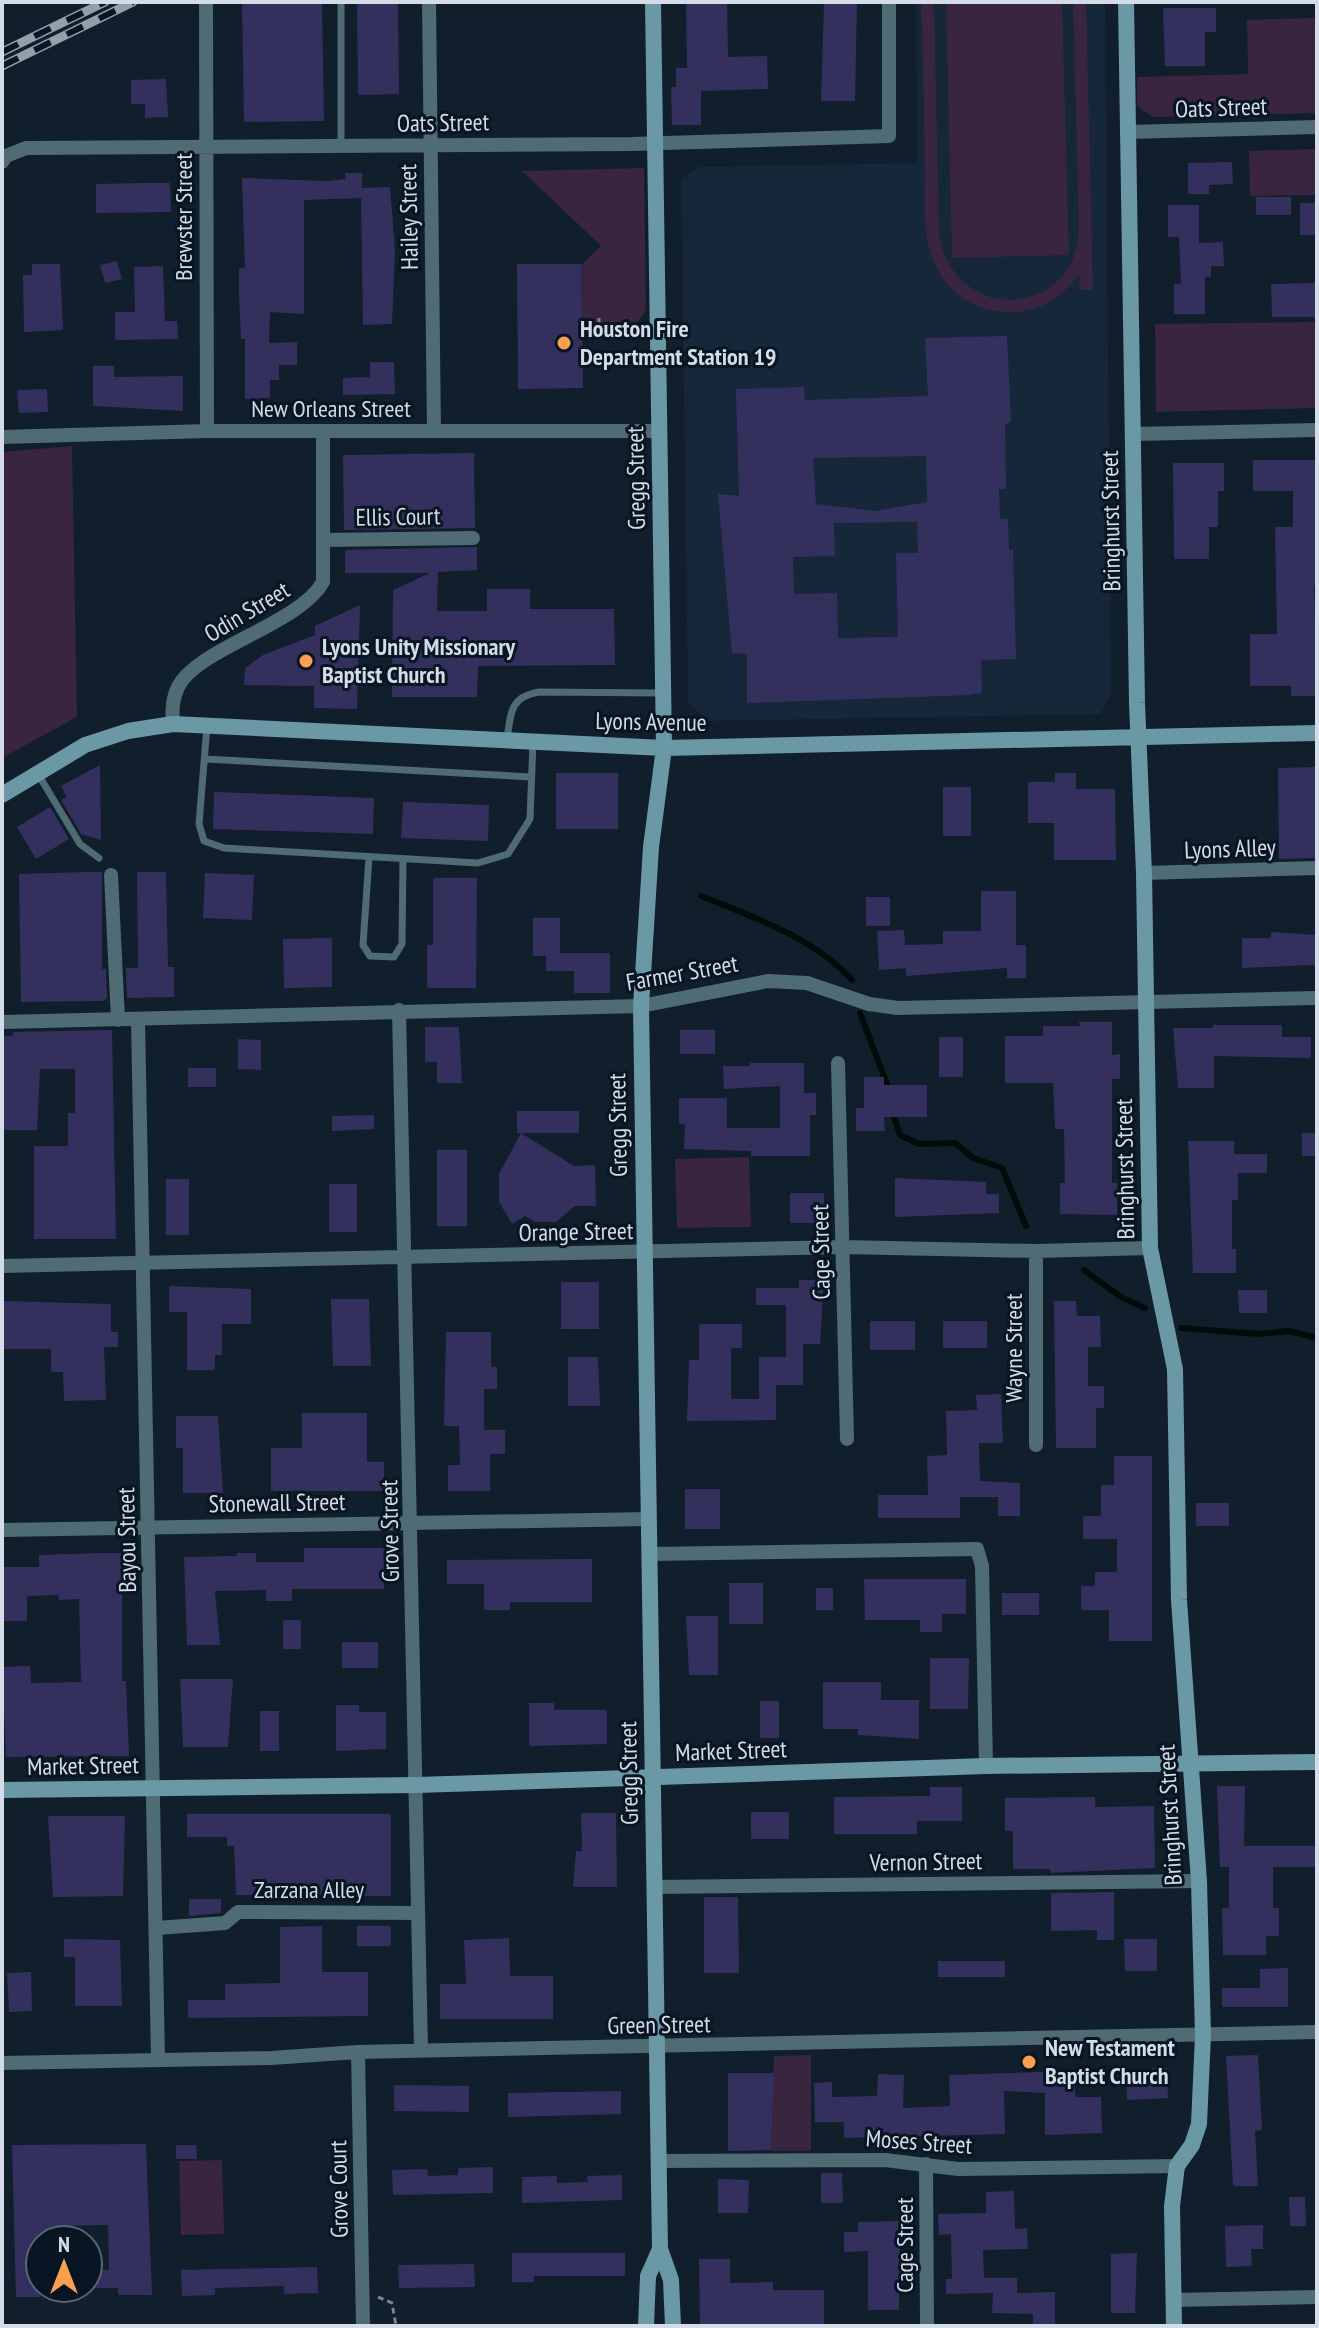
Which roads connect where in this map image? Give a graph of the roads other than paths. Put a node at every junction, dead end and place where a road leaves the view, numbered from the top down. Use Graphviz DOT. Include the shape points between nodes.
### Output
graph roads {
  1 [pos="206,2"];
  2 [pos="341,2"];
  3 [pos="429,2"];
  4 [pos="653,2"];
  5 [pos="889,2"];
  6 [pos="1126,2"];
  7 [pos="1317,127"];
  8 [pos="1127,132"];
  9 [pos="653,143"];
  10 [pos="430,145"];
  11 [pos="341,146"];
  12 [pos="206,147"];
  13 [pos="2,162"];
  14 [pos="1317,430"];
  15 [pos="207,431"];
  16 [pos="323,431"];
  17 [pos="434,431"];
  18 [pos="659,431"];
  19 [pos="1134,434"];
  20 [pos="2,437"];
  21 [pos="473,538"];
  22 [pos="324,540"];
  23 [pos="663,693"];
  24 [pos="173,724"];
  25 [pos="207,726"];
  26 [pos="1317,733"];
  27 [pos="1138,738"];
  28 [pos="507,741"];
  29 [pos="533,742"];
  30 [pos="664,748"];
  31 [pos="205,759"];
  32 [pos="38,774"];
  33 [pos="531,777"];
  34 [pos="2,795"];
  35 [pos="369,857"];
  36 [pos="99,858"];
  37 [pos="403,859"];
  38 [pos="1317,868"];
  39 [pos="1144,873"];
  40 [pos="111,875"];
  41 [pos="1317,998"];
  42 [pos="1145,1001"];
  43 [pos="641,1006"];
  44 [pos="399,1010"];
  45 [pos="118,1020"];
  46 [pos="138,1020"];
  47 [pos="2,1022"];
  48 [pos="838,1063"];
  49 [pos="843,1247"];
  50 [pos="1150,1248"];
  51 [pos="1036,1251"];
  52 [pos="644,1252"];
  53 [pos="407,1257"];
  54 [pos="143,1263"];
  55 [pos="2,1266"];
  56 [pos="847,1439"];
  57 [pos="1036,1445"];
  58 [pos="649,1519"];
  59 [pos="412,1522"];
  60 [pos="149,1527"];
  61 [pos="2,1530"];
  62 [pos="650,1554"];
  63 [pos="1317,1762"];
  64 [pos="1192,1765"];
  65 [pos="986,1766"];
  66 [pos="653,1778"];
  67 [pos="417,1785"];
  68 [pos="154,1789"];
  69 [pos="2,1790"];
  70 [pos="1199,1881"];
  71 [pos="654,1887"];
  72 [pos="418,1913"];
  73 [pos="157,1928"];
  74 [pos="1317,2032"];
  75 [pos="1203,2035"];
  76 [pos="657,2047"];
  77 [pos="421,2050"];
  78 [pos="358,2052"];
  79 [pos="158,2060"];
  80 [pos="2,2063"];
  81 [pos="659,2161"];
  82 [pos="926,2164"];
  83 [pos="1177,2166"];
  84 [pos="660,2249"];
  85 [pos="1317,2297"];
  86 [pos="1174,2300"];
  87 [pos="363,2326"];
  88 [pos="646,2326"];
  89 [pos="673,2326"];
  90 [pos="927,2326"];
  91 [pos="1174,2326"];
  1 -- 12 [label="street, Brewster Street"];
  2 -- 11 [label="lane"];
  3 -- 10 [label="street, Hailey Street"];
  4 -- 9 [label="street, Gregg Street"];
  5 -- 9 [label="street, Oats Street" via="889,136"];
  6 -- 8 [label="street, Bringhurst Street"];
  7 -- 8 [label="street, Oats Street"];
  8 -- 19 [label="street, Bringhurst Street"];
  9 -- 10 [label="street, Oats Street"];
  9 -- 18 [label="street, Gregg Street"];
  10 -- 11 [label="street, Oats Street"];
  10 -- 17 [label="street, Hailey Street"];
  11 -- 12 [label="street, Oats Street"];
  12 -- 13 [label="street, Oats Street" via="26,148"];
  12 -- 15 [label="street, Brewster Street"];
  14 -- 19 [label="street"];
  15 -- 16 [label="street, New Orleans Street"];
  15 -- 20 [label="street, New Orleans Street"];
  16 -- 17 [label="street, New Orleans Street"];
  16 -- 22 [label="street, Odin Street"];
  17 -- 18 [label="street, New Orleans Street"];
  18 -- 23 [label="street, Gregg Street"];
  19 -- 27 [label="street, Bringhurst Street"];
  21 -- 22 [label="street, Ellis Court"];
  22 -- 24 [label="street, Odin Street" via="318,591 179,684 172,703"];
  23 -- 28 [label="lane" via="521,695 512,706"];
  23 -- 30 [label="street, Gregg Street"];
  24 -- 25 [label="street, Lyons Avenue"];
  24 -- 32 [label="street, Lyons Avenue" via="85,745"];
  25 -- 28 [label="street, Lyons Avenue"];
  25 -- 31 [label="lane"];
  26 -- 27 [label="street, Lyons Avenue"];
  27 -- 30 [label="street, Lyons Avenue"];
  27 -- 39 [label="street, Bringhurst Street"];
  28 -- 29 [label="street, Lyons Avenue"];
  29 -- 30 [label="street, Lyons Avenue"];
  29 -- 33 [label="lane"];
  30 -- 43 [label="street, Gregg Street" via="651,847"];
  31 -- 33 [label="lane"];
  31 -- 35 [label="lane" via="199,824 204,841 224,848"];
  32 -- 34 [label="street, Lyons Avenue"];
  32 -- 36 [label="lane" via="80,844"];
  33 -- 37 [label="lane" via="530,819 508,854 478,863"];
  35 -- 37 [label="lane"];
  35 -- 37 [label="lane" via="363,945 370,956 383,959 394,957 402,944"];
  38 -- 39 [label="street, Lyons Alley"];
  39 -- 42 [label="street, Bringhurst Street"];
  40 -- 45 [label="street"];
  41 -- 42 [label="street, Farmer Street"];
  42 -- 43 [label="street, Farmer Street" via="898,1008 807,983 768,981"];
  42 -- 50 [label="street, Bringhurst Street"];
  43 -- 44 [label="street, Farmer Street"];
  43 -- 52 [label="street, Gregg Street"];
  44 -- 46 [label="street, Farmer Street"];
  44 -- 53 [label="street, Grove Street"];
  45 -- 46 [label="street, Farmer Street"];
  45 -- 47 [label="street, Farmer Street"];
  46 -- 54 [label="street, Bayou Street"];
  48 -- 49 [label="street, Cage Street"];
  49 -- 51 [label="street, Orange Street"];
  49 -- 52 [label="street, Orange Street"];
  49 -- 56 [label="street, Cage Street"];
  50 -- 51 [label="street, Orange Street"];
  50 -- 64 [label="street, Bringhurst Street" via="1175,1369 1179,1600"];
  51 -- 57 [label="street, Wayne Street"];
  52 -- 53 [label="street, Orange Street"];
  52 -- 58 [label="street, Gregg Street"];
  53 -- 54 [label="street, Orange Street"];
  53 -- 59 [label="street, Grove Street"];
  54 -- 55 [label="street, Orange Street"];
  54 -- 60 [label="street, Bayou Street"];
  58 -- 59 [label="street, Stonewall Street"];
  58 -- 62 [label="street, Gregg Street"];
  59 -- 60 [label="street, Stonewall Street"];
  59 -- 67 [label="street, Grove Street"];
  60 -- 61 [label="street, Stonewall Street"];
  60 -- 68 [label="street, Bayou Street"];
  62 -- 65 [label="street" via="977,1549 982,1566"];
  62 -- 66 [label="street, Gregg Street"];
  63 -- 64 [label="street, Market Street"];
  64 -- 65 [label="street, Market Street"];
  64 -- 70 [label="street, Bringhurst Street"];
  65 -- 66 [label="street, Market Street"];
  66 -- 67 [label="street, Market Street"];
  66 -- 71 [label="street, Gregg Street"];
  67 -- 68 [label="street, Market Street"];
  67 -- 72 [label="street, Grove Street"];
  68 -- 69 [label="street, Market Street"];
  68 -- 73 [label="street, Bayou Street"];
  70 -- 71 [label="street, Vernon Street"];
  70 -- 75 [label="street, Bringhurst Street"];
  71 -- 76 [label="street, Gregg Street"];
  72 -- 73 [label="street, Zarzana Alley" via="238,1912 225,1923"];
  72 -- 77 [label="street, Grove Street"];
  73 -- 79 [label="street, Bayou Street"];
  74 -- 75 [label="street, Green Street"];
  75 -- 76 [label="street, Green Street"];
  75 -- 83 [label="street, Bringhurst Street" via="1199,2124"];
  76 -- 77 [label="street, Green Street"];
  76 -- 81 [label="street, Gregg Street"];
  77 -- 78 [label="street, Green Street"];
  78 -- 79 [label="street, Green Street"];
  78 -- 87 [label="street, Grove Court"];
  79 -- 80 [label="street, Green Street"];
  81 -- 82 [label="street, Moses Street"];
  81 -- 84 [label="street, Gregg Street"];
  82 -- 83 [label="street, Moses Street" via="958,2169"];
  82 -- 90 [label="street, Cage Street"];
  83 -- 86 [label="street, Bringhurst Street" via="1172,2206"];
  84 -- 88 [label="street, Gregg Street" via="648,2276"];
  84 -- 89 [label="street, Gregg Street" via="671,2280"];
  85 -- 86 [label="street"];
  86 -- 91 [label="street, Bringhurst Street"];
}
